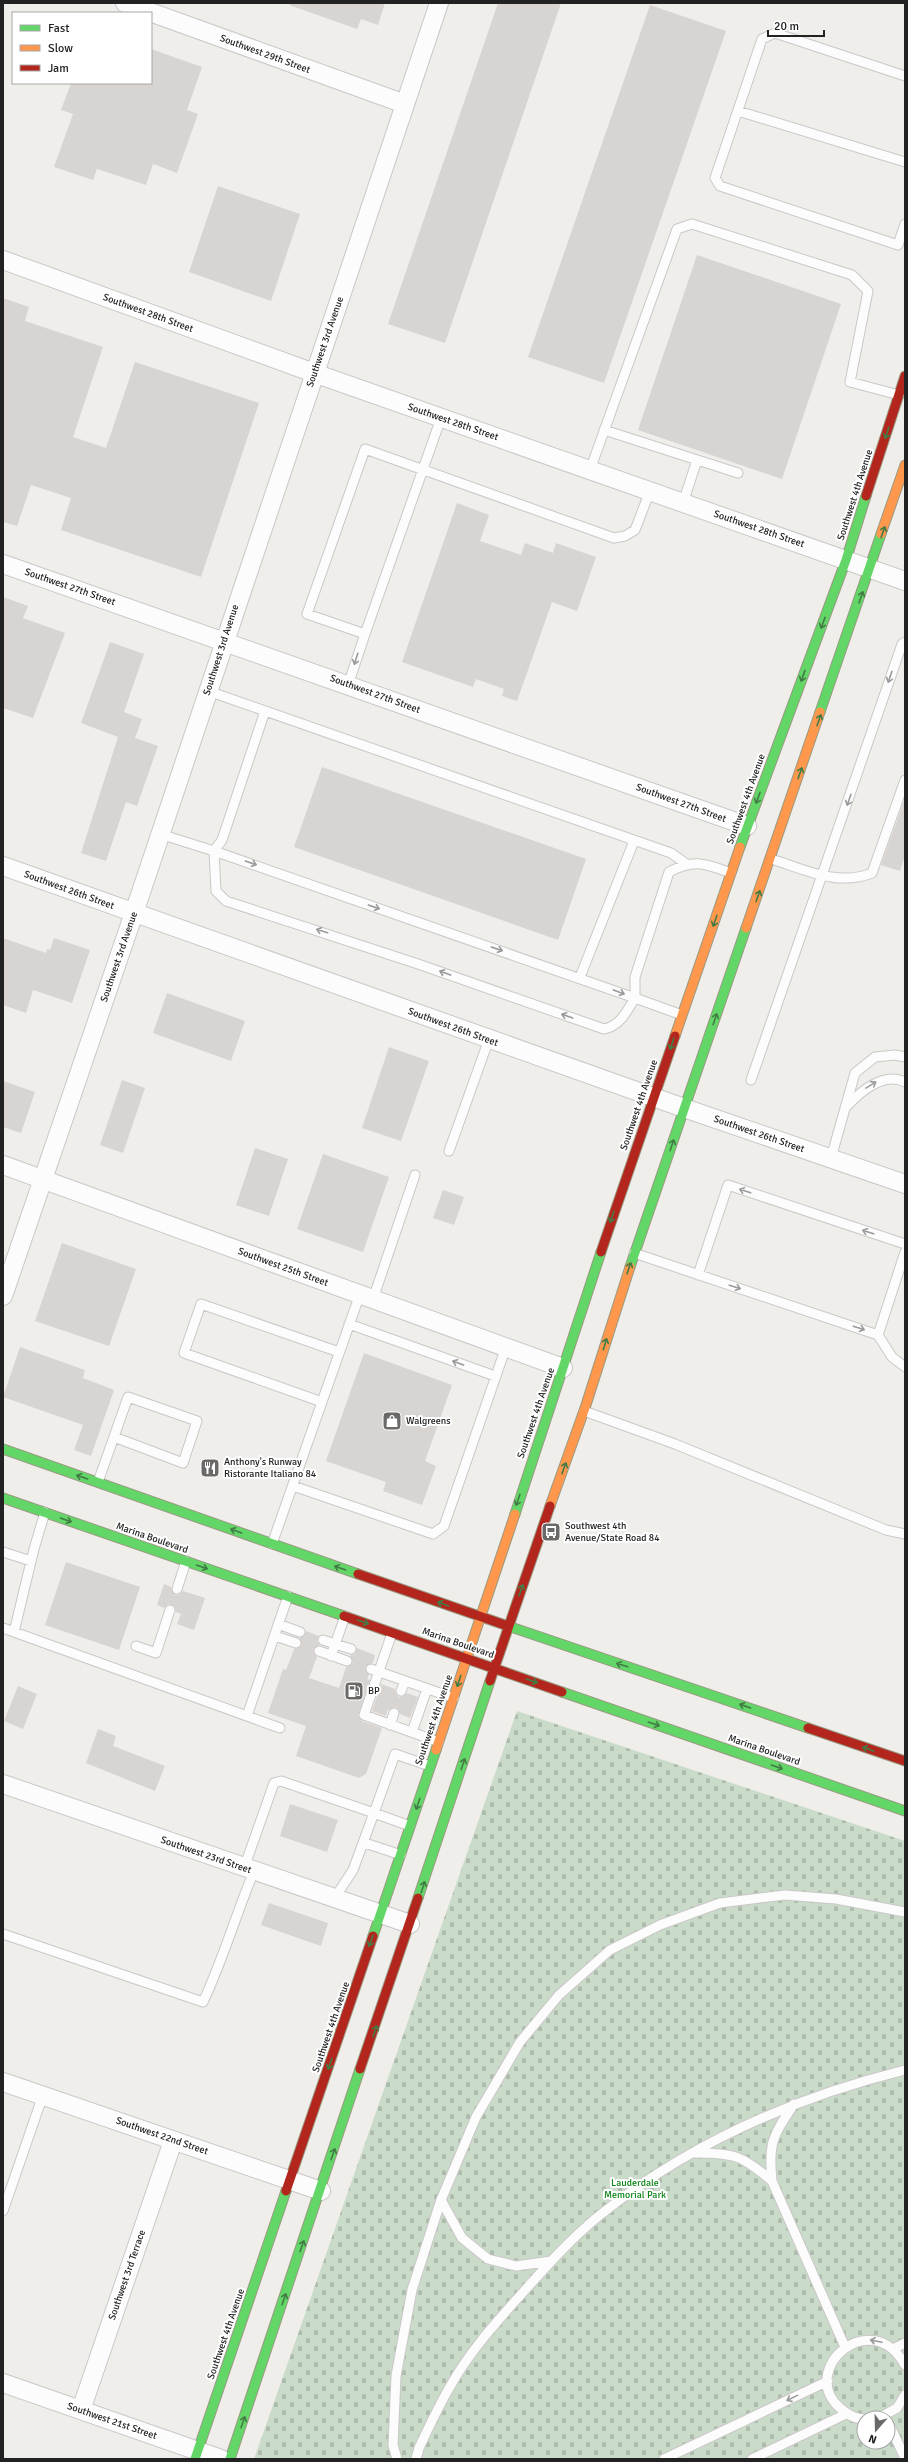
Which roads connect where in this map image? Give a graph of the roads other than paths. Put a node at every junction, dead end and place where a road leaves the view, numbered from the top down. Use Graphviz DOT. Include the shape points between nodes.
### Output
graph roads {
  1 [pos="124,3"];
  2 [pos="439,3"];
  3 [pos="149,12"];
  4 [pos="152,13"];
  5 [pos="905,76"];
  6 [pos="405,104"];
  7 [pos="738,111"];
  8 [pos="905,162"];
  9 [pos="905,224"];
  10 [pos="3,260"];
  11 [pos="314,373"];
  12 [pos="905,376"];
  13 [pos="899,396"];
  14 [pos="441,418"];
  15 [pos="604,430"];
  16 [pos="697,460"];
  17 [pos="905,465"];
  18 [pos="590,470"];
  19 [pos="423,471"];
  20 [pos="738,474"];
  21 [pos="650,491"];
  22 [pos="683,503"];
  23 [pos="846,560"];
  24 [pos="3,564"];
  25 [pos="871,569"];
  26 [pos="905,581"];
  27 [pos="365,634"];
  28 [pos="224,641"];
  29 [pos="905,642"];
  30 [pos="348,685"];
  31 [pos="208,691"];
  32 [pos="265,711"];
  33 [pos="905,780"];
  34 [pos="747,826"];
  35 [pos="160,834"];
  36 [pos="634,841"];
  37 [pos="214,850"];
  38 [pos="771,859"];
  39 [pos="688,865"];
  40 [pos="3,866"];
  41 [pos="731,873"];
  42 [pos="823,875"];
  43 [pos="134,913"];
  44 [pos="580,977"];
  45 [pos="635,998"];
  46 [pos="682,1015"];
  47 [pos="489,1039"];
  48 [pos="905,1057"];
  49 [pos="751,1080"];
  50 [pos="905,1082"];
  51 [pos="654,1098"];
  52 [pos="684,1108"];
  53 [pos="845,1109"];
  54 [pos="449,1151"];
  55 [pos="831,1158"];
  56 [pos="3,1165"];
  57 [pos="415,1175"];
  58 [pos="44,1180"];
  59 [pos="905,1184"];
  60 [pos="905,1244"];
  61 [pos="905,1252"];
  62 [pos="634,1253"];
  63 [pos="698,1275"];
  64 [pos="4,1287"];
  65 [pos="366,1297"];
  66 [pos="349,1324"];
  67 [pos="878,1334"];
  68 [pos="506,1347"];
  69 [pos="339,1352"];
  70 [pos="905,1366"];
  71 [pos="564,1368"];
  72 [pos="495,1376"];
  73 [pos="322,1402"];
  74 [pos="584,1411"];
  75 [pos="114,1437"];
  76 [pos="3,1449"];
  77 [pos="98,1482"];
  78 [pos="293,1486"];
  79 [pos="3,1498"];
  80 [pos="45,1512"];
  81 [pos="905,1534"];
  82 [pos="272,1544"];
  83 [pos="3,1552"];
  84 [pos="31,1561"];
  85 [pos="186,1561"];
  86 [pos="177,1589"];
  87 [pos="288,1596"];
  88 [pos="170,1610"];
  89 [pos="345,1616"];
  90 [pos="480,1617"];
  91 [pos="278,1624"];
  92 [pos="508,1627"];
  93 [pos="3,1628"];
  94 [pos="14,1632"];
  95 [pos="300,1632"];
  96 [pos="392,1632"];
  97 [pos="275,1636"];
  98 [pos="324,1640"];
  99 [pos="296,1643"];
  100 [pos="336,1644"];
  101 [pos="136,1646"];
  102 [pos="351,1649"];
  103 [pos="319,1651"];
  104 [pos="331,1656"];
  105 [pos="467,1658"];
  106 [pos="347,1661"];
  107 [pos="495,1668"];
  108 [pos="374,1671"];
  109 [pos="405,1681"];
  110 [pos="427,1689"];
  111 [pos="401,1691"];
  112 [pos="454,1698"];
  113 [pos="394,1712"];
  114 [pos="247,1716"];
  115 [pos="390,1725"];
  116 [pos="280,1728"];
  117 [pos="412,1732"];
  118 [pos="439,1742"];
  119 [pos="905,1761"];
  120 [pos="431,1766"];
  121 [pos="3,1784"];
  122 [pos="905,1811"];
  123 [pos="374,1812"];
  124 [pos="410,1826"];
  125 [pos="365,1843"];
  126 [pos="400,1855"];
  127 [pos="249,1870"];
  128 [pos="334,1899"];
  129 [pos="905,1912"];
  130 [pos="380,1915"];
  131 [pos="410,1924"];
  132 [pos="3,1934"];
  133 [pos="905,2070"];
  134 [pos="3,2082"];
  135 [pos="43,2096"];
  136 [pos="794,2104"];
  137 [pos="173,2141"];
  138 [pos="694,2153"];
  139 [pos="290,2180"];
  140 [pos="772,2181"];
  141 [pos="321,2191"];
  142 [pos="441,2200"];
  143 [pos="3,2211"];
  144 [pos="550,2261"];
  145 [pos="905,2343"];
  146 [pos="844,2347"];
  147 [pos="893,2349"];
  148 [pos="905,2364"];
  149 [pos="828,2381"];
  150 [pos="3,2383"];
  151 [pos="905,2395"];
  152 [pos="81,2410"];
  153 [pos="895,2410"];
  154 [pos="846,2414"];
  155 [pos="856,2417"];
  156 [pos="896,2440"];
  157 [pos="197,2455"];
  158 [pos="905,2458"];
  159 [pos="221,2459"];
  160 [pos="230,2459"];
  161 [pos="397,2459"];
  162 [pos="416,2459"];
  163 [pos="664,2459"];
  164 [pos="752,2459"];
  1 -- 3 [label="street, Southwest 29th Street"];
  2 -- 6 [label="street, Southwest 3rd Avenue"];
  4 -- 6 [label="street, Southwest 29th Street"];
  5 -- 7 [label="lane" via="775,33 762,39"];
  6 -- 11 [label="street, Southwest 3rd Avenue"];
  7 -- 8 [label="lane"];
  7 -- 9 [label="lane" via="715,178 720,186 898,245"];
  10 -- 11 [label="street, Southwest 28th Street"];
  11 -- 14 [label="street, Southwest 28th Street"];
  11 -- 28 [label="street, Southwest 3rd Avenue"];
  12 -- 13 [label="main road, Southwest 4th Avenue"];
  13 -- 15 [label="lane" via="850,382 868,291 852,276 692,224 677,229"];
  13 -- 23 [label="main road, Southwest 4th Avenue, one-way"];
  14 -- 18 [label="street, Southwest 28th Street"];
  14 -- 19 [label="lane"];
  15 -- 16 [label="lane"];
  15 -- 18 [label="lane"];
  16 -- 20 [label="lane"];
  16 -- 22 [label="lane"];
  25 -- 17 [label="main road, one-way"];
  18 -- 21 [label="street, Southwest 28th Street"];
  19 -- 21 [label="lane" via="614,538 635,530"];
  19 -- 27 [label="lane"];
  19 -- 27 [label="lane" via="365,450 360,464 307,614"];
  21 -- 22 [label="street, Southwest 28th Street"];
  22 -- 23 [label="street, Southwest 28th Street"];
  23 -- 25 [label="street, Southwest 28th Street"];
  23 -- 34 [label="main road, Southwest 4th Avenue, one-way"];
  24 -- 28 [label="street, Southwest 27th Street"];
  25 -- 26 [label="street, Southwest 28th Street"];
  38 -- 25 [label="main road, one-way"];
  27 -- 30 [label="lane, one-way"];
  28 -- 30 [label="street, Southwest 27th Street"];
  28 -- 31 [label="street, Southwest 3rd Avenue"];
  29 -- 42 [label="lane, one-way" via="902,644"];
  30 -- 34 [label="street, Southwest 27th Street"];
  31 -- 32 [label="lane"];
  31 -- 35 [label="street, Southwest 3rd Avenue"];
  32 -- 36 [label="lane" via="468,780"];
  32 -- 37 [label="lane" via="222,840"];
  33 -- 42 [label="lane" via="872,872 860,878 837,879"];
  34 -- 41 [label="main road, Southwest 4th Avenue"];
  35 -- 37 [label="lane"];
  35 -- 43 [label="street, Southwest 3rd Avenue"];
  36 -- 39 [label="lane" via="671,853"];
  36 -- 44 [label="lane"];
  37 -- 44 [label="lane, one-way"];
  45 -- 37 [label="lane, one-way" via="621,1019 612,1027 604,1029 226,901 216,891"];
  38 -- 42 [label="lane"];
  52 -- 38 [label="main road, one-way"];
  39 -- 41 [label="lane" via="699,862"];
  39 -- 45 [label="lane" via="670,872 634,977"];
  40 -- 43 [label="street, Southwest 26th Street"];
  41 -- 46 [label="main road, Southwest 4th Avenue, one-way"];
  42 -- 49 [label="lane"];
  43 -- 47 [label="street, Southwest 26th Street"];
  43 -- 58 [label="street, Southwest 3rd Avenue"];
  44 -- 45 [label="lane, one-way"];
  45 -- 46 [label="lane"];
  46 -- 51 [label="main road, Southwest 4th Avenue, one-way"];
  47 -- 51 [label="street, Southwest 26th Street"];
  47 -- 54 [label="lane"];
  48 -- 53 [label="lane" via="895,1054 875,1057 855,1072"];
  53 -- 50 [label="lane, one-way" via="860,1092 877,1082"];
  51 -- 52 [label="street, Southwest 26th Street"];
  51 -- 71 [label="main road, Southwest 4th Avenue, one-way" via="588,1289"];
  52 -- 55 [label="street, Southwest 26th Street"];
  62 -- 52 [label="main road, one-way"];
  53 -- 55 [label="lane"];
  55 -- 59 [label="street, Southwest 26th Street"];
  56 -- 58 [label="street, Southwest 25th Street"];
  57 -- 65 [label="lane"];
  58 -- 64 [label="street, Southwest 3rd Avenue"];
  58 -- 65 [label="street, Southwest 25th Street"];
  60 -- 63 [label="lane, one-way" via="728,1185"];
  61 -- 67 [label="lane"];
  62 -- 63 [label="lane"];
  74 -- 62 [label="main road, one-way"];
  63 -- 67 [label="lane, one-way"];
  65 -- 66 [label="lane"];
  65 -- 68 [label="street, Southwest 25th Street"];
  66 -- 69 [label="lane"];
  72 -- 66 [label="lane, one-way"];
  67 -- 70 [label="lane" via="892,1357"];
  68 -- 71 [label="street, Southwest 25th Street"];
  68 -- 72 [label="lane"];
  69 -- 73 [label="lane"];
  69 -- 73 [label="lane" via="201,1304 184,1352"];
  71 -- 90 [label="main road, Southwest 4th Avenue, one-way"];
  72 -- 78 [label="lane" via="444,1526 433,1534"];
  73 -- 78 [label="lane"];
  74 -- 81 [label="lane" via="675,1444 886,1530"];
  92 -- 74 [label="main road, one-way"];
  75 -- 75 [label="lane" via="128,1397 197,1421 183,1462"];
  75 -- 77 [label="lane"];
  77 -- 76 [label="main road, one-way"];
  82 -- 77 [label="main road, one-way"];
  78 -- 82 [label="lane"];
  79 -- 80 [label="main road, Marina Boulevard"];
  80 -- 84 [label="lane"];
  80 -- 85 [label="main road, Marina Boulevard, one-way"];
  90 -- 82 [label="main road, one-way"];
  83 -- 84 [label="lane"];
  84 -- 94 [label="lane"];
  85 -- 86 [label="lane"];
  85 -- 87 [label="main road, Marina Boulevard, one-way"];
  87 -- 89 [label="main road, Marina Boulevard"];
  87 -- 91 [label="lane"];
  88 -- 101 [label="lane" via="156,1653"];
  89 -- 96 [label="main road, Marina Boulevard, one-way"];
  89 -- 100 [label="lane"];
  90 -- 92 [label="main road"];
  90 -- 105 [label="main road, Southwest 4th Avenue"];
  91 -- 95 [label="lane"];
  91 -- 97 [label="lane"];
  92 -- 107 [label="main road"];
  119 -- 92 [label="main road, one-way"];
  93 -- 94 [label="lane"];
  94 -- 114 [label="lane"];
  96 -- 105 [label="main road, Marina Boulevard"];
  96 -- 108 [label="lane"];
  97 -- 99 [label="lane"];
  97 -- 114 [label="lane"];
  98 -- 100 [label="lane"];
  100 -- 102 [label="lane"];
  100 -- 104 [label="lane"];
  103 -- 104 [label="lane"];
  104 -- 106 [label="lane"];
  105 -- 107 [label="main road, Marina Boulevard"];
  105 -- 112 [label="main road, Southwest 4th Avenue, one-way"];
  107 -- 122 [label="main road, Marina Boulevard, one-way"];
  131 -- 107 [label="main road, one-way"];
  108 -- 109 [label="lane"];
  108 -- 115 [label="lane" via="364,1715"];
  109 -- 110 [label="lane"];
  109 -- 111 [label="lane"];
  110 -- 112 [label="lane"];
  110 -- 117 [label="lane"];
  112 -- 118 [label="main road, Southwest 4th Avenue"];
  113 -- 115 [label="lane"];
  114 -- 116 [label="lane"];
  115 -- 117 [label="lane"];
  117 -- 118 [label="lane"];
  118 -- 120 [label="main road, Southwest 4th Avenue"];
  120 -- 123 [label="lane" via="394,1754"];
  120 -- 124 [label="main road, Southwest 4th Avenue, one-way"];
  121 -- 127 [label="street, Southwest 23rd Street"];
  123 -- 124 [label="lane"];
  123 -- 125 [label="lane"];
  123 -- 127 [label="lane" via="281,1781 274,1783"];
  124 -- 126 [label="main road, Southwest 4th Avenue"];
  125 -- 126 [label="lane"];
  125 -- 128 [label="lane" via="354,1870"];
  126 -- 130 [label="main road, Southwest 4th Avenue"];
  127 -- 128 [label="street, Southwest 23rd Street"];
  127 -- 132 [label="lane" via="213,1980 203,2002"];
  128 -- 130 [label="street, Southwest 23rd Street"];
  129 -- 142 [label="lane" via="836,1899 785,1895 720,1903 660,1925 610,1950 559,1995 520,2042 476,2116"];
  130 -- 131 [label="street, Southwest 23rd Street"];
  130 -- 139 [label="main road, Southwest 4th Avenue, one-way"];
  141 -- 131 [label="main road, one-way"];
  133 -- 136 [label="lane"];
  134 -- 135 [label="street, Southwest 22nd Street"];
  135 -- 137 [label="street, Southwest 22nd Street"];
  135 -- 143 [label="lane"];
  136 -- 138 [label="lane"];
  136 -- 140 [label="lane" via="774,2134 769,2154"];
  137 -- 139 [label="street, Southwest 22nd Street"];
  137 -- 152 [label="street, Southwest 3rd Terrace"];
  138 -- 140 [label="lane" via="724,2153 747,2160"];
  138 -- 144 [label="lane" via="675,2162 600,2215"];
  139 -- 141 [label="street, Southwest 22nd Street"];
  139 -- 157 [label="main road, Southwest 4th Avenue"];
  140 -- 146 [label="lane"];
  160 -- 141 [label="main road, one-way"];
  142 -- 144 [label="lane" via="462,2238 488,2259 516,2266"];
  142 -- 161 [label="lane" via="412,2290 396,2376 393,2445"];
  144 -- 162 [label="lane" via="491,2329 451,2384"];
  145 -- 147 [label="lane"];
  147 -- 146 [label="lane, one-way" via="882,2342 869,2340 856,2341"];
  146 -- 149 [label="lane" via="835,2356 829,2368"];
  147 -- 148 [label="lane"];
  149 -- 154 [label="lane" via="836,2405"];
  149 -- 163 [label="lane, one-way"];
  150 -- 152 [label="street, Southwest 21st Street"];
  151 -- 153 [label="lane"];
  152 -- 157 [label="street, Southwest 21st Street"];
  154 -- 155 [label="lane"];
  154 -- 164 [label="lane"];
  156 -- 158 [label="lane"];
  157 -- 159 [label="street, Southwest 21st Street"];
}
